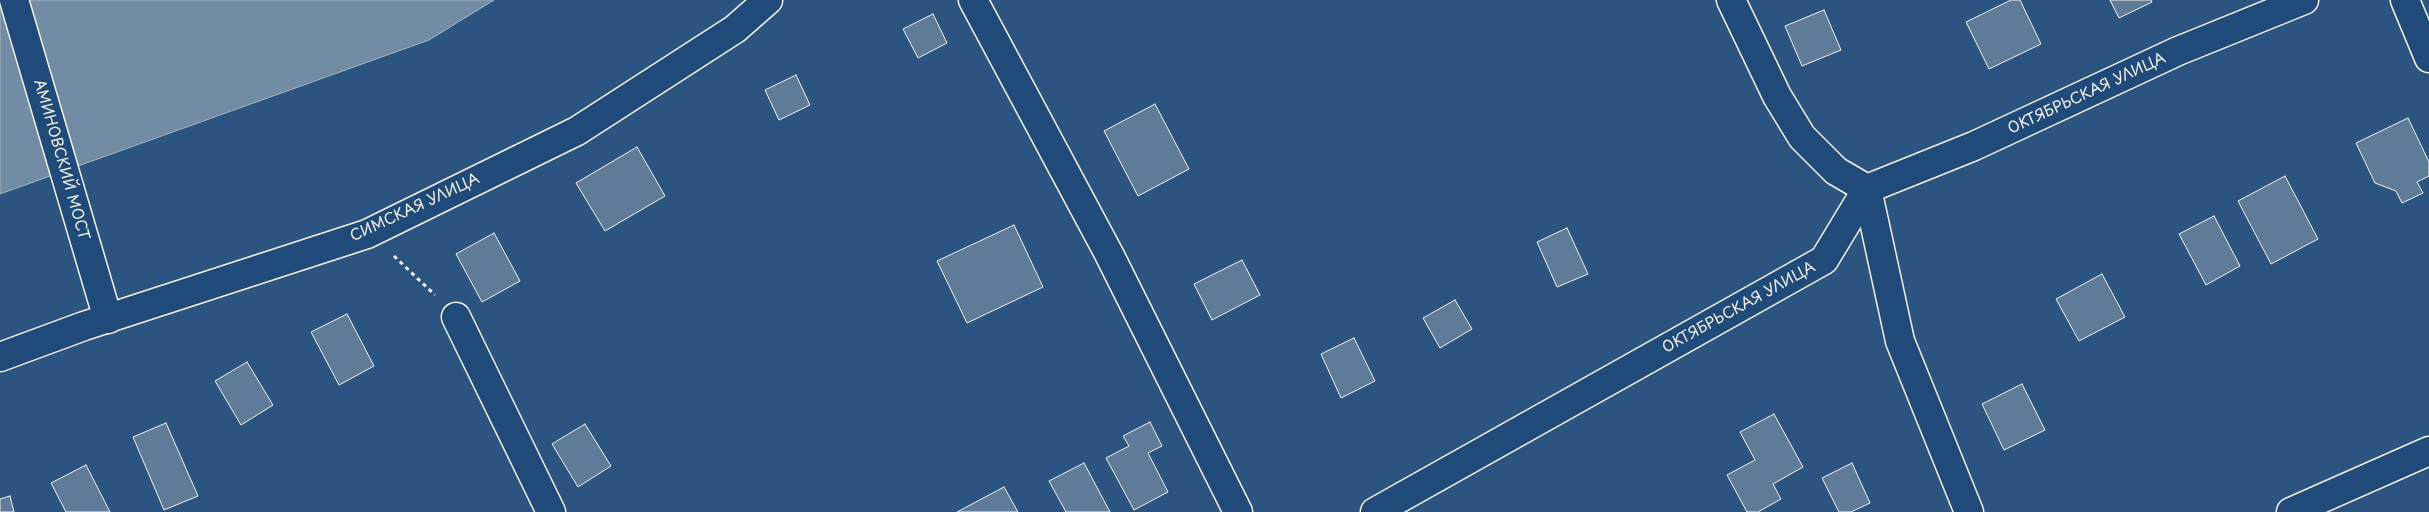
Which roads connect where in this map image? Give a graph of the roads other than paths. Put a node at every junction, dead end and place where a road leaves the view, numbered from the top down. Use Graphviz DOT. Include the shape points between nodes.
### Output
graph roads {
  1 [pos="14,0"];
  2 [pos="768,0"];
  3 [pos="973,0"];
  4 [pos="1730,0"];
  5 [pos="2304,0"];
  6 [pos="2405,0"];
  7 [pos="2429,58"];
  8 [pos="1867,189"];
  9 [pos="456,316"];
  10 [pos="108,319"];
  11 [pos="0,357"];
  12 [pos="2429,451"];
  13 [pos="551,512"];
  14 [pos="1238,512"];
  15 [pos="1375,512"];
  16 [pos="1969,512"];
  17 [pos="2291,512"];
  1 -- 10 [label="street, АМИНОВСКИЙ МОСТ"];
  2 -- 10 [label="street, СИМСКАЯ УЛИЦА" via="735,29 577,131 366,234"];
  3 -- 14 [label="street" via="1109,254"];
  4 -- 8 [label="street" via="1777,96 1802,136 1836,171"];
  5 -- 8 [label="street, ОКТЯБРЬСКАЯ УЛИЦА" via="2178,51 1974,146"];
  6 -- 7 [label="street"];
  8 -- 15 [label="street, ОКТЯБРЬСКАЯ УЛИЦА" via="1824,260"];
  8 -- 16 [label="street" via="1900,341"];
  9 -- 13 [label="street"];
  10 -- 11 [label="street, СИМСКАЯ УЛИЦА"];
  12 -- 17 [label="street"];
}
